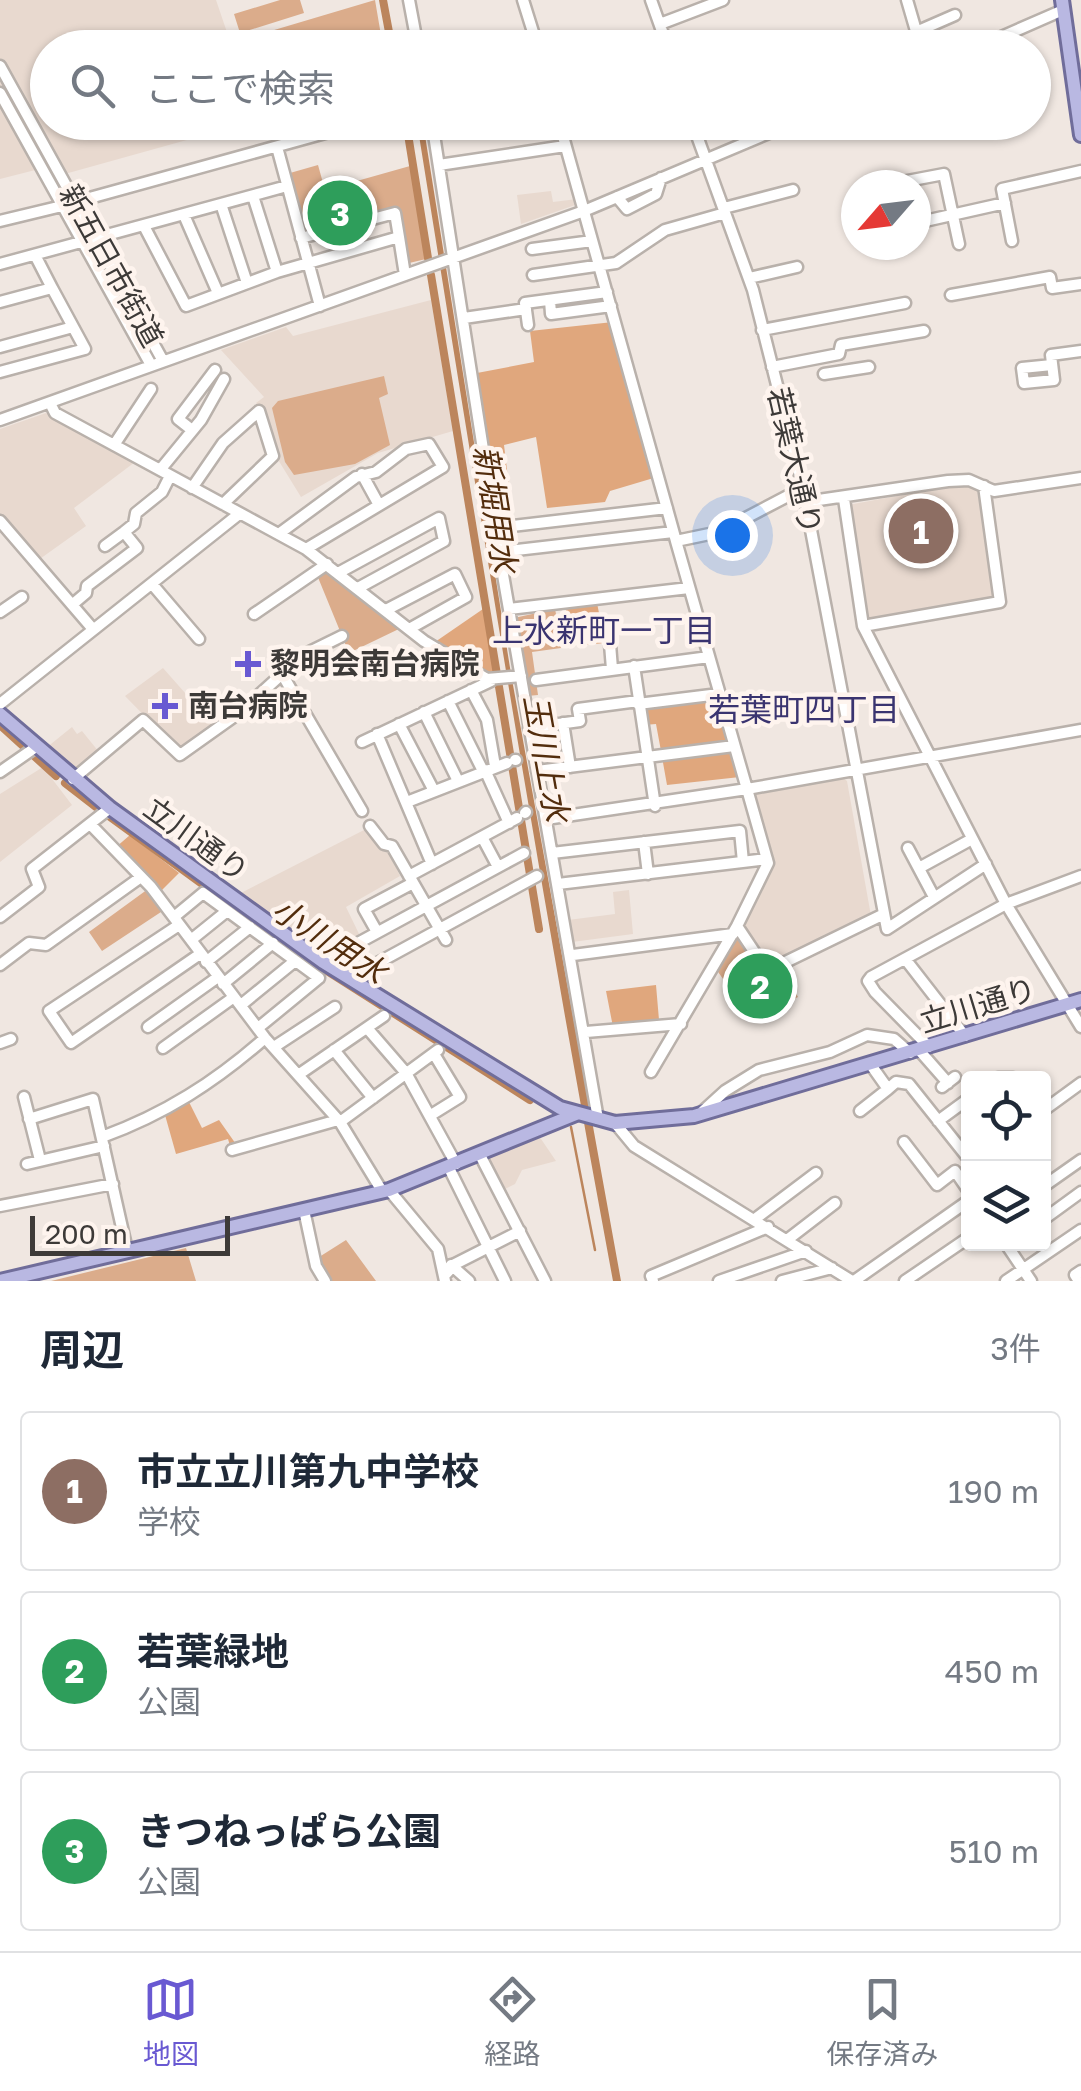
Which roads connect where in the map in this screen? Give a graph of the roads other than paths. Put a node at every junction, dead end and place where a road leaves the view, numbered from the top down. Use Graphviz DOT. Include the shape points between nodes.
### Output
graph roads {
  1 [pos="410,0"];
  2 [pos="523,0"];
  3 [pos="651,0"];
  4 [pos="723,0"];
  5 [pos="907,0"];
  6 [pos="1062,5"];
  7 [pos="956,15"];
  8 [pos="660,24"];
  9 [pos="415,30"];
  10 [pos="532,30"];
  11 [pos="662,30"];
  12 [pos="915,30"];
  13 [pos="921,30"];
  14 [pos="1012,30"];
  15 [pos="0,66"];
  16 [pos="0,93"];
  17 [pos="30,120"];
  18 [pos="1081,135"];
  19 [pos="41,140"];
  20 [pos="301,140"];
  21 [pos="435,140"];
  22 [pos="564,140"];
  23 [pos="699,140"];
  24 [pos="753,140"];
  25 [pos="566,146"];
  26 [pos="277,147"];
  27 [pos="48,152"];
  28 [pos="37,160"];
  29 [pos="706,160"];
  30 [pos="439,165"];
  31 [pos="1081,171"];
  32 [pos="931,176"];
  33 [pos="287,186"];
  34 [pos="793,190"];
  35 [pos="254,196"];
  36 [pos="75,202"];
  37 [pos="220,204"];
  38 [pos="1005,204"];
  39 [pos="62,206"];
  40 [pos="584,211"];
  41 [pos="724,211"];
  42 [pos="954,214"];
  43 [pos="184,215"];
  44 [pos="931,219"];
  45 [pos="0,222"];
  46 [pos="144,226"];
  47 [pos="399,237"];
  48 [pos="95,238"];
  49 [pos="301,238"];
  50 [pos="82,241"];
  51 [pos="592,241"];
  52 [pos="1012,241"];
  53 [pos="959,244"];
  54 [pos="532,249"];
  55 [pos="35,255"];
  56 [pos="451,259"];
  57 [pos="308,263"];
  58 [pos="0,264"];
  59 [pos="600,267"];
  60 [pos="797,267"];
  61 [pos="277,272"];
  62 [pos="405,275"];
  63 [pos="532,276"];
  64 [pos="748,278"];
  65 [pos="247,283"];
  66 [pos="1081,284"];
  67 [pos="52,288"];
  68 [pos="607,292"];
  69 [pos="218,294"];
  70 [pos="952,295"];
  71 [pos="550,300"];
  72 [pos="0,302"];
  73 [pos="904,303"];
  74 [pos="320,306"];
  75 [pos="611,306"];
  76 [pos="526,309"];
  77 [pos="464,318"];
  78 [pos="528,325"];
  79 [pos="73,328"];
  80 [pos="762,330"];
  81 [pos="924,330"];
  82 [pos="0,347"];
  83 [pos="1081,350"];
  84 [pos="839,354"];
  85 [pos="163,361"];
  86 [pos="1052,365"];
  87 [pos="150,366"];
  88 [pos="869,366"];
  89 [pos="772,367"];
  90 [pos="842,371"];
  91 [pos="0,372"];
  92 [pos="824,374"];
  93 [pos="151,389"];
  94 [pos="50,402"];
  95 [pos="0,420"];
  96 [pos="192,430"];
  97 [pos="114,445"];
  98 [pos="165,473"];
  99 [pos="362,474"];
  100 [pos="1081,478"];
  101 [pos="984,486"];
  102 [pos="192,488"];
  103 [pos="802,488"];
  104 [pos="844,498"];
  105 [pos="805,502"];
  106 [pos="223,504"];
  107 [pos="378,505"];
  108 [pos="667,508"];
  109 [pos="239,514"];
  110 [pos="0,521"];
  111 [pos="495,528"];
  112 [pos="124,532"];
  113 [pos="280,534"];
  114 [pos="675,537"];
  115 [pos="105,546"];
  116 [pos="306,549"];
  117 [pos="500,552"];
  118 [pos="328,564"];
  119 [pos="338,573"];
  120 [pos="152,584"];
  121 [pos="358,588"];
  122 [pos="689,588"];
  123 [pos="22,597"];
  124 [pos="73,604"];
  125 [pos="509,609"];
  126 [pos="386,610"];
  127 [pos="0,612"];
  128 [pos="254,614"];
  129 [pos="864,626"];
  130 [pos="92,628"];
  131 [pos="409,629"];
  132 [pos="342,636"];
  133 [pos="200,639"];
  134 [pos="610,644"];
  135 [pos="709,658"];
  136 [pos="634,666"];
  137 [pos="612,669"];
  138 [pos="282,674"];
  139 [pos="521,676"];
  140 [pos="536,680"];
  141 [pos="495,681"];
  142 [pos="471,690"];
  143 [pos="719,694"];
  144 [pos="448,700"];
  145 [pos="638,702"];
  146 [pos="0,704"];
  147 [pos="424,712"];
  148 [pos="0,714"];
  149 [pos="564,723"];
  150 [pos="400,724"];
  151 [pos="530,728"];
  152 [pos="1081,730"];
  153 [pos="377,734"];
  154 [pos="362,742"];
  155 [pos="734,746"];
  156 [pos="32,751"];
  157 [pos="930,755"];
  158 [pos="646,757"];
  159 [pos="500,765"];
  160 [pos="570,766"];
  161 [pos="854,770"];
  162 [pos="537,771"];
  163 [pos="0,772"];
  164 [pos="73,779"];
  165 [pos="458,782"];
  166 [pos="747,789"];
  167 [pos="434,791"];
  168 [pos="407,802"];
  169 [pos="655,806"];
  170 [pos="110,808"];
  171 [pos="362,811"];
  172 [pos="546,819"];
  173 [pos="90,824"];
  174 [pos="370,826"];
  175 [pos="482,837"];
  176 [pos="972,839"];
  177 [pos="644,842"];
  178 [pos="908,848"];
  179 [pos="530,851"];
  180 [pos="552,853"];
  181 [pos="767,859"];
  182 [pos="744,862"];
  183 [pos="432,864"];
  184 [pos="986,864"];
  185 [pos="498,867"];
  186 [pos="918,868"];
  187 [pos="648,874"];
  188 [pos="1081,876"];
  189 [pos="141,877"];
  190 [pos="532,878"];
  191 [pos="411,880"];
  192 [pos="558,884"];
  193 [pos="934,897"];
  194 [pos="1006,904"];
  195 [pos="426,905"];
  196 [pos="228,911"];
  197 [pos="882,914"];
  198 [pos="0,917"];
  199 [pos="176,921"];
  200 [pos="250,927"];
  201 [pos="734,930"];
  202 [pos="376,932"];
  203 [pos="443,935"];
  204 [pos="191,940"];
  205 [pos="273,943"];
  206 [pos="573,954"];
  207 [pos="203,958"];
  208 [pos="906,960"];
  209 [pos="295,962"];
  210 [pos="323,962"];
  211 [pos="0,965"];
  212 [pos="350,978"];
  213 [pos="220,981"];
  214 [pos="237,1001"];
  215 [pos="1074,1003"];
  216 [pos="335,1006"];
  217 [pos="384,1016"];
  218 [pos="681,1024"];
  219 [pos="148,1027"];
  220 [pos="367,1028"];
  221 [pos="1081,1028"];
  222 [pos="262,1032"];
  223 [pos="586,1032"];
  224 [pos="965,1036"];
  225 [pos="163,1048"];
  226 [pos="274,1048"];
  227 [pos="334,1050"];
  228 [pos="919,1050"];
  229 [pos="871,1065"];
  230 [pos="652,1072"];
  231 [pos="406,1073"];
  232 [pos="298,1075"];
  233 [pos="948,1083"];
  234 [pos="1081,1083"];
  235 [pos="888,1088"];
  236 [pos="24,1097"];
  237 [pos="373,1098"];
  238 [pos="961,1104"];
  239 [pos="1051,1105"];
  240 [pos="860,1111"];
  241 [pos="431,1114"];
  242 [pos="578,1115"];
  243 [pos="698,1116"];
  244 [pos="29,1119"];
  245 [pos="597,1119"];
  246 [pos="938,1120"];
  247 [pos="339,1121"];
  248 [pos="615,1122"];
  249 [pos="103,1141"];
  250 [pos="904,1142"];
  251 [pos="961,1149"];
  252 [pos="232,1150"];
  253 [pos="480,1154"];
  254 [pos="40,1160"];
  255 [pos="1080,1163"];
  256 [pos="26,1164"];
  257 [pos="452,1166"];
  258 [pos="816,1173"];
  259 [pos="961,1180"];
  260 [pos="1051,1182"];
  261 [pos="113,1184"];
  262 [pos="386,1190"];
  263 [pos="1081,1192"];
  264 [pos="835,1203"];
  265 [pos="0,1206"];
  266 [pos="961,1206"];
  267 [pos="304,1210"];
  268 [pos="1051,1213"];
  269 [pos="755,1219"];
  270 [pos="768,1227"];
  271 [pos="1081,1230"];
  272 [pos="520,1231"];
  273 [pos="787,1240"];
  274 [pos="961,1243"];
  275 [pos="488,1247"];
  276 [pos="127,1250"];
  277 [pos="806,1251"];
  278 [pos="1012,1251"];
  279 [pos="832,1268"];
  280 [pos="1024,1269"];
  281 [pos="1081,1271"];
  282 [pos="447,1275"];
  283 [pos="0,1281"];
  284 [pos="325,1281"];
  285 [pos="469,1281"];
  286 [pos="505,1281"];
  287 [pos="545,1281"];
  288 [pos="652,1281"];
  289 [pos="718,1281"];
  290 [pos="782,1281"];
  291 [pos="853,1281"];
  292 [pos="905,1281"];
  293 [pos="1006,1281"];
  294 [pos="1031,1281"];
  295 [pos="1080,1281"];
  1 -- 9 [label="street"];
  2 -- 10 [label="street"];
  3 -- 8 [label="street"];
  4 -- 8 [label="street"];
  5 -- 12 [label="street"];
  6 -- 14 [label="street"];
  6 -- 18 [label="main road"];
  7 -- 13 [label="street"];
  8 -- 11 [label="street"];
  15 -- 17 [label="street, 新五日市街道"];
  16 -- 28 [label="street, 新五日市街道"];
  19 -- 27 [label="street, 新五日市街道"];
  20 -- 26 [label="street"];
  21 -- 30 [label="street"];
  22 -- 25 [label="street"];
  23 -- 29 [label="street, 若葉大通り"];
  24 -- 29 [label="street"];
  25 -- 30 [label="street"];
  25 -- 40 [label="street"];
  26 -- 33 [label="street"];
  26 -- 36 [label="street"];
  27 -- 28 [label="street"];
  27 -- 36 [label="street, 新五日市街道"];
  28 -- 39 [label="street, 新五日市街道"];
  29 -- 40 [label="street" via="661,178 656,194 632,209 617,197"];
  29 -- 41 [label="street, 若葉大通り"];
  30 -- 56 [label="street"];
  31 -- 38 [label="street" via="1002,190"];
  32 -- 42 [label="street" via="944,174"];
  33 -- 35 [label="street"];
  33 -- 49 [label="street"];
  34 -- 41 [label="street"];
  35 -- 37 [label="street"];
  35 -- 61 [label="street"];
  36 -- 48 [label="street, 新五日市街道"];
  37 -- 43 [label="street"];
  37 -- 65 [label="street"];
  38 -- 42 [label="street"];
  38 -- 52 [label="street"];
  39 -- 45 [label="street"];
  39 -- 50 [label="street, 新五日市街道"];
  40 -- 51 [label="street"];
  40 -- 56 [label="street"];
  41 -- 59 [label="street" via="665,230"];
  41 -- 64 [label="street, 若葉大通り"];
  42 -- 44 [label="street"];
  42 -- 53 [label="street"];
  43 -- 46 [label="street"];
  43 -- 69 [label="street"];
  46 -- 48 [label="street"];
  46 -- 69 [label="street" via="186,306"];
  47 -- 49 [label="street" via="396,213"];
  47 -- 57 [label="street"];
  47 -- 62 [label="street"];
  48 -- 50 [label="street"];
  48 -- 85 [label="street, 新五日市街道"];
  49 -- 57 [label="street"];
  50 -- 55 [label="street"];
  50 -- 87 [label="street, 新五日市街道"];
  51 -- 54 [label="street"];
  51 -- 59 [label="street"];
  55 -- 58 [label="street"];
  55 -- 67 [label="street"];
  56 -- 62 [label="street"];
  56 -- 77 [label="street"];
  57 -- 61 [label="street"];
  57 -- 74 [label="street"];
  59 -- 63 [label="street"];
  59 -- 68 [label="street"];
  60 -- 64 [label="street"];
  61 -- 65 [label="street"];
  62 -- 74 [label="street"];
  64 -- 80 [label="street, 若葉大通り"];
  65 -- 69 [label="street"];
  66 -- 70 [label="street" via="1052,288 1050,277"];
  67 -- 72 [label="street"];
  67 -- 79 [label="street"];
  68 -- 71 [label="street"];
  68 -- 75 [label="street"];
  71 -- 75 [label="street" via="552,314"];
  71 -- 76 [label="street" via="525,303"];
  73 -- 80 [label="street"];
  74 -- 85 [label="street"];
  75 -- 108 [label="street"];
  76 -- 77 [label="street"];
  76 -- 78 [label="street"];
  77 -- 111 [label="street"];
  79 -- 82 [label="street"];
  79 -- 91 [label="street" via="85,350"];
  80 -- 89 [label="street, 若葉大通り"];
  81 -- 84 [label="street" via="841,345"];
  83 -- 86 [label="street" via="1051,354"];
  84 -- 89 [label="street"];
  84 -- 90 [label="street"];
  85 -- 87 [label="street"];
  87 -- 94 [label="street"];
  88 -- 90 [label="street"];
  89 -- 103 [label="street, 若葉大通り"];
  90 -- 92 [label="street"];
  93 -- 97 [label="street"];
  94 -- 95 [label="street"];
  94 -- 97 [label="street" via="55,413"];
  96 -- 96 [label="street" via="178,418 219,375"];
  96 -- 98 [label="street"];
  97 -- 98 [label="street"];
  98 -- 102 [label="street"];
  98 -- 112 [label="street" via="162,492"];
  99 -- 107 [label="street"];
  99 -- 107 [label="street" via="429,444 442,467"];
  99 -- 113 [label="street"];
  100 -- 101 [label="street" via="1000,491"];
  101 -- 104 [label="street" via="948,481"];
  101 -- 129 [label="street" via="1000,602"];
  102 -- 106 [label="street"];
  102 -- 106 [label="street" via="224,443 259,412 273,456"];
  103 -- 105 [label="street, 若葉大通り"];
  103 -- 114 [label="street" via="719,532"];
  104 -- 105 [label="street"];
  104 -- 129 [label="street"];
  105 -- 161 [label="street, 若葉大通り"];
  106 -- 109 [label="street"];
  107 -- 116 [label="street"];
  108 -- 111 [label="street"];
  108 -- 114 [label="street"];
  109 -- 113 [label="street"];
  109 -- 120 [label="street"];
  110 -- 124 [label="street"];
  111 -- 117 [label="street"];
  112 -- 115 [label="street"];
  112 -- 124 [label="street" via="136,548"];
  113 -- 116 [label="street"];
  114 -- 117 [label="street"];
  114 -- 122 [label="street"];
  116 -- 118 [label="street"];
  117 -- 125 [label="street"];
  118 -- 119 [label="street"];
  118 -- 128 [label="street"];
  119 -- 121 [label="street"];
  119 -- 121 [label="street" via="438,518 444,541"];
  120 -- 130 [label="street"];
  120 -- 133 [label="street"];
  121 -- 126 [label="street"];
  122 -- 125 [label="street"];
  122 -- 135 [label="street"];
  123 -- 127 [label="street"];
  124 -- 130 [label="street"];
  125 -- 139 [label="street"];
  126 -- 131 [label="street"];
  126 -- 131 [label="street" via="455,574 466,596"];
  129 -- 157 [label="street"];
  130 -- 146 [label="street"];
  131 -- 141 [label="street"];
  132 -- 138 [label="street" via="285,664"];
  134 -- 137 [label="street"];
  135 -- 136 [label="street"];
  135 -- 143 [label="street"];
  136 -- 137 [label="street"];
  136 -- 145 [label="street"];
  137 -- 140 [label="street"];
  138 -- 164 [label="street" via="180,755 143,720"];
  138 -- 171 [label="street"];
  139 -- 141 [label="street"];
  139 -- 151 [label="street"];
  141 -- 142 [label="street"];
  142 -- 144 [label="street"];
  142 -- 159 [label="street"];
  143 -- 145 [label="street"];
  143 -- 155 [label="street"];
  144 -- 147 [label="street"];
  144 -- 159 [label="street"];
  145 -- 149 [label="street" via="578,709 580,721"];
  145 -- 158 [label="street"];
  147 -- 150 [label="street"];
  147 -- 165 [label="street"];
  148 -- 156 [label="main road, 立川通り"];
  149 -- 151 [label="street"];
  149 -- 160 [label="street"];
  150 -- 153 [label="street"];
  150 -- 167 [label="street"];
  151 -- 162 [label="street"];
  152 -- 157 [label="street"];
  153 -- 154 [label="street"];
  153 -- 168 [label="street"];
  155 -- 158 [label="street"];
  155 -- 166 [label="street"];
  156 -- 163 [label="street"];
  156 -- 164 [label="main road, 立川通り"];
  157 -- 161 [label="street"];
  157 -- 176 [label="street"];
  158 -- 160 [label="street"];
  158 -- 169 [label="street"];
  159 -- 165 [label="street"];
  159 -- 175 [label="street" via="519,816"];
  160 -- 162 [label="street"];
  161 -- 166 [label="street"];
  161 -- 197 [label="street, 若葉大通り"];
  162 -- 172 [label="street"];
  164 -- 170 [label="main road, 立川通り"];
  165 -- 167 [label="street"];
  166 -- 169 [label="street"];
  166 -- 181 [label="street"];
  167 -- 168 [label="street"];
  168 -- 183 [label="street"];
  169 -- 172 [label="street"];
  170 -- 173 [label="street"];
  170 -- 210 [label="main road, 立川通り"];
  172 -- 180 [label="street"];
  173 -- 189 [label="street"];
  173 -- 198 [label="street" via="32,869 39,887"];
  174 -- 191 [label="street" via="392,846"];
  175 -- 183 [label="street"];
  175 -- 185 [label="street"];
  176 -- 184 [label="street"];
  176 -- 186 [label="street"];
  177 -- 180 [label="street"];
  177 -- 182 [label="street" via="740,831"];
  177 -- 187 [label="street"];
  178 -- 186 [label="street"];
  179 -- 185 [label="street"];
  180 -- 192 [label="street"];
  181 -- 182 [label="street"];
  181 -- 201 [label="street"];
  182 -- 187 [label="street"];
  183 -- 191 [label="street"];
  184 -- 193 [label="street"];
  184 -- 194 [label="street"];
  185 -- 195 [label="street"];
  186 -- 193 [label="street"];
  187 -- 192 [label="street"];
  188 -- 194 [label="street"];
  189 -- 199 [label="street"];
  189 -- 211 [label="street" via="46,945 30,943"];
  190 -- 203 [label="street"];
  191 -- 195 [label="street"];
  191 -- 202 [label="street" via="364,909"];
  192 -- 206 [label="street"];
  193 -- 197 [label="street" via="887,928"];
  194 -- 208 [label="street"];
  194 -- 215 [label="street"];
  195 -- 202 [label="street"];
  195 -- 203 [label="street"];
  196 -- 199 [label="street" via="203,892"];
  196 -- 200 [label="street"];
  196 -- 204 [label="street"];
  197 -- 201 [label="street" via="767,970"];
  199 -- 204 [label="street"];
  199 -- 207 [label="street" via="50,1012 71,1043"];
  200 -- 205 [label="street"];
  200 -- 207 [label="street"];
  201 -- 206 [label="street"];
  201 -- 218 [label="street"];
  202 -- 210 [label="street"];
  203 -- 212 [label="street"];
  204 -- 207 [label="street"];
  205 -- 209 [label="street"];
  205 -- 213 [label="street"];
  206 -- 223 [label="street"];
  207 -- 213 [label="street"];
  208 -- 224 [label="street"];
  208 -- 228 [label="street" via="868,981"];
  209 -- 214 [label="street"];
  209 -- 222 [label="street" via="319,978"];
  210 -- 212 [label="main road, 立川通り"];
  212 -- 242 [label="main road, 立川通り"];
  213 -- 214 [label="street"];
  213 -- 219 [label="street"];
  214 -- 222 [label="street"];
  214 -- 225 [label="street"];
  215 -- 221 [label="street"];
  215 -- 224 [label="main road, 立川通り"];
  216 -- 226 [label="street"];
  217 -- 220 [label="street"];
  218 -- 223 [label="street"];
  218 -- 230 [label="street"];
  220 -- 227 [label="street"];
  220 -- 231 [label="street"];
  222 -- 226 [label="street"];
  222 -- 249 [label="street" via="228,1071 166,1112"];
  223 -- 245 [label="street"];
  224 -- 228 [label="main road, 立川通り"];
  226 -- 232 [label="street"];
  227 -- 232 [label="street"];
  227 -- 237 [label="street"];
  228 -- 229 [label="main road, 立川通り"];
  228 -- 233 [label="street"];
  228 -- 243 [label="street" via="867,1034 830,1052 759,1070"];
  229 -- 235 [label="street"];
  229 -- 243 [label="main road, 立川通り"];
  231 -- 237 [label="street"];
  231 -- 241 [label="street"];
  231 -- 241 [label="street" via="436,1052 460,1097"];
  232 -- 247 [label="street"];
  234 -- 239 [label="street"];
  235 -- 240 [label="street"];
  235 -- 246 [label="street" via="909,1084"];
  236 -- 244 [label="street"];
  237 -- 247 [label="street"];
  238 -- 246 [label="street"];
  241 -- 257 [label="street"];
  242 -- 245 [label="main road, 立川通り"];
  242 -- 253 [label="main road"];
  243 -- 248 [label="main road, 立川通り"];
  244 -- 249 [label="street" via="93,1098"];
  244 -- 254 [label="street"];
  245 -- 248 [label="main road, 立川通り"];
  246 -- 251 [label="street"];
  247 -- 252 [label="street"];
  247 -- 262 [label="street"];
  248 -- 269 [label="street" via="634,1146"];
  249 -- 254 [label="street"];
  249 -- 261 [label="street"];
  250 -- 259 [label="street" via="937,1185 954,1171"];
  253 -- 257 [label="main road"];
  253 -- 272 [label="street"];
  254 -- 256 [label="street"];
  255 -- 260 [label="street"];
  257 -- 262 [label="main road"];
  257 -- 275 [label="street"];
  258 -- 269 [label="street"];
  261 -- 265 [label="street"];
  261 -- 276 [label="street"];
  262 -- 267 [label="main road"];
  262 -- 282 [label="street" via="438,1249"];
  263 -- 268 [label="street"];
  264 -- 273 [label="street"];
  266 -- 291 [label="street"];
  267 -- 276 [label="main road"];
  267 -- 284 [label="street"];
  269 -- 270 [label="street"];
  270 -- 273 [label="street"];
  270 -- 288 [label="street" via="650,1276"];
  271 -- 280 [label="street"];
  272 -- 275 [label="street"];
  272 -- 287 [label="street"];
  273 -- 277 [label="street"];
  274 -- 292 [label="street"];
  275 -- 282 [label="street"];
  275 -- 286 [label="street"];
  276 -- 283 [label="main road"];
  277 -- 279 [label="street"];
  277 -- 289 [label="street"];
  278 -- 280 [label="street"];
  279 -- 290 [label="street"];
  279 -- 291 [label="street"];
  280 -- 293 [label="street"];
  280 -- 294 [label="street"];
  281 -- 295 [label="street"];
  282 -- 285 [label="street"];
}
